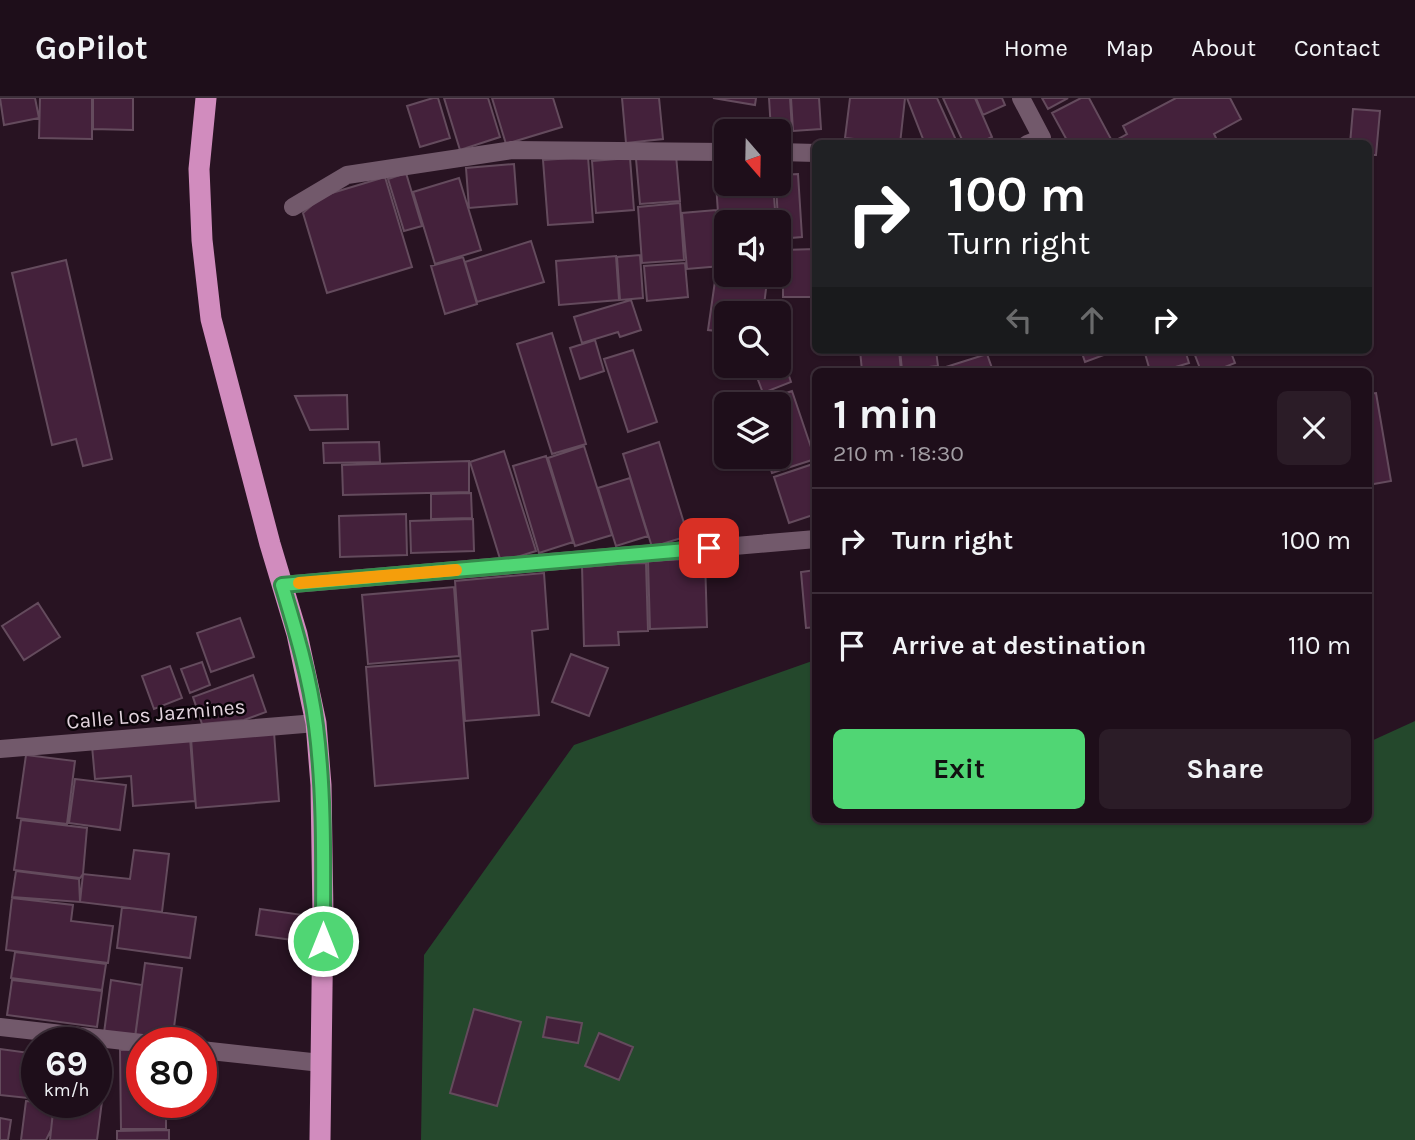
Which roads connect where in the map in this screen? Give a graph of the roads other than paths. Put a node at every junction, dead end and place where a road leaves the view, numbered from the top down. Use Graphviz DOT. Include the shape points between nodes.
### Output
graph roads {
  1 [pos="206,98"];
  2 [pos="1021,98"];
  3 [pos="1034,140"];
  4 [pos="714,152"];
  5 [pos="791,152"];
  6 [pos="812,153"];
  7 [pos="293,206"];
  8 [pos="812,539"];
  9 [pos="282,585"];
  10 [pos="316,723"];
  11 [pos="0,749"];
  12 [pos="0,1027"];
  13 [pos="126,1041"];
  14 [pos="217,1052"];
  15 [pos="321,1063"];
  16 [pos="320,1140"];
  1 -- 9 [label="highway" via="199,169 211,319"];
  2 -- 3 [label="street"];
  4 -- 7 [label="street" via="512,150 347,175"];
  5 -- 6 [label="street"];
  8 -- 9 [label="street"];
  9 -- 10 [label="highway"];
  10 -- 11 [label="street, Calle Los Jazmines"];
  10 -- 15 [label="highway" via="321,785"];
  12 -- 13 [label="street"];
  14 -- 15 [label="street"];
  15 -- 16 [label="highway"];
}
